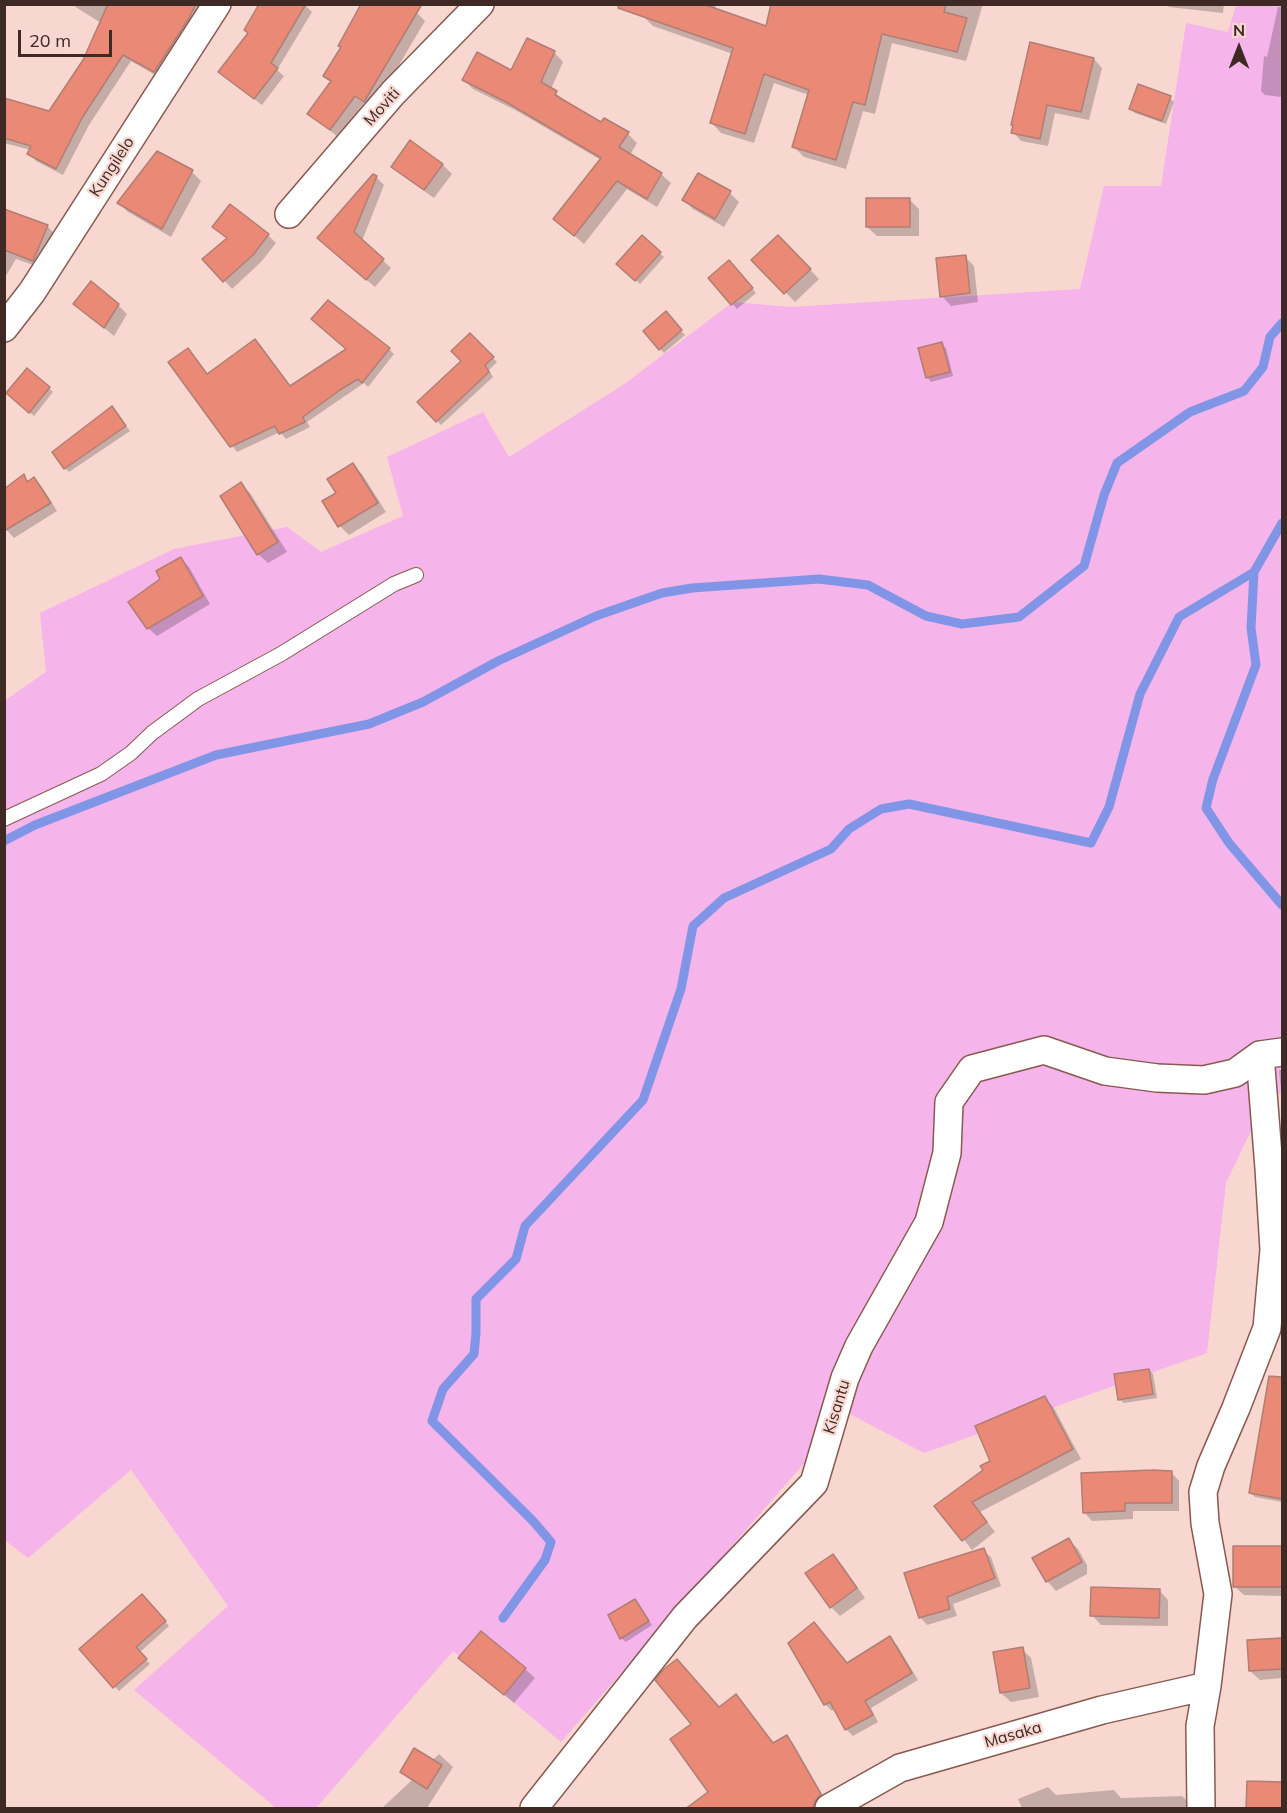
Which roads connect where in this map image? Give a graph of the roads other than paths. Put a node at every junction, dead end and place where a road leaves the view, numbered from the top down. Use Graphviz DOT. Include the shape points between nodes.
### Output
graph roads {
  1 [pos="217,4"];
  2 [pos="480,4"];
  3 [pos="289,214"];
  4 [pos="4,328"];
  5 [pos="416,575"];
  6 [pos="4,819"];
  7 [pos="1271,1054"];
  8 [pos="1207,1686"];
  9 [pos="534,1809"];
  10 [pos="829,1809"];
  11 [pos="1201,1809"];
  1 -- 4 [label="street, Kungilelo" via="32,292"];
  2 -- 3 [label="street, Moviti" via="393,93"];
  5 -- 6 [label="lane" via="394,584 281,654 198,699 101,774"];
  7 -- 8 [label="street" via="1268,1144 1274,1250 1267,1328 1203,1492 1218,1594"];
  7 -- 9 [label="street, Kisantu" via="1235,1073 1204,1080 1105,1071 1044,1050 972,1069 949,1102 947,1153 929,1222 859,1346 845,1378 814,1483 685,1617"];
  8 -- 10 [label="street, Masaka" via="1102,1710 900,1768"];
  8 -- 11 [label="street" via="1200,1726"];
}
